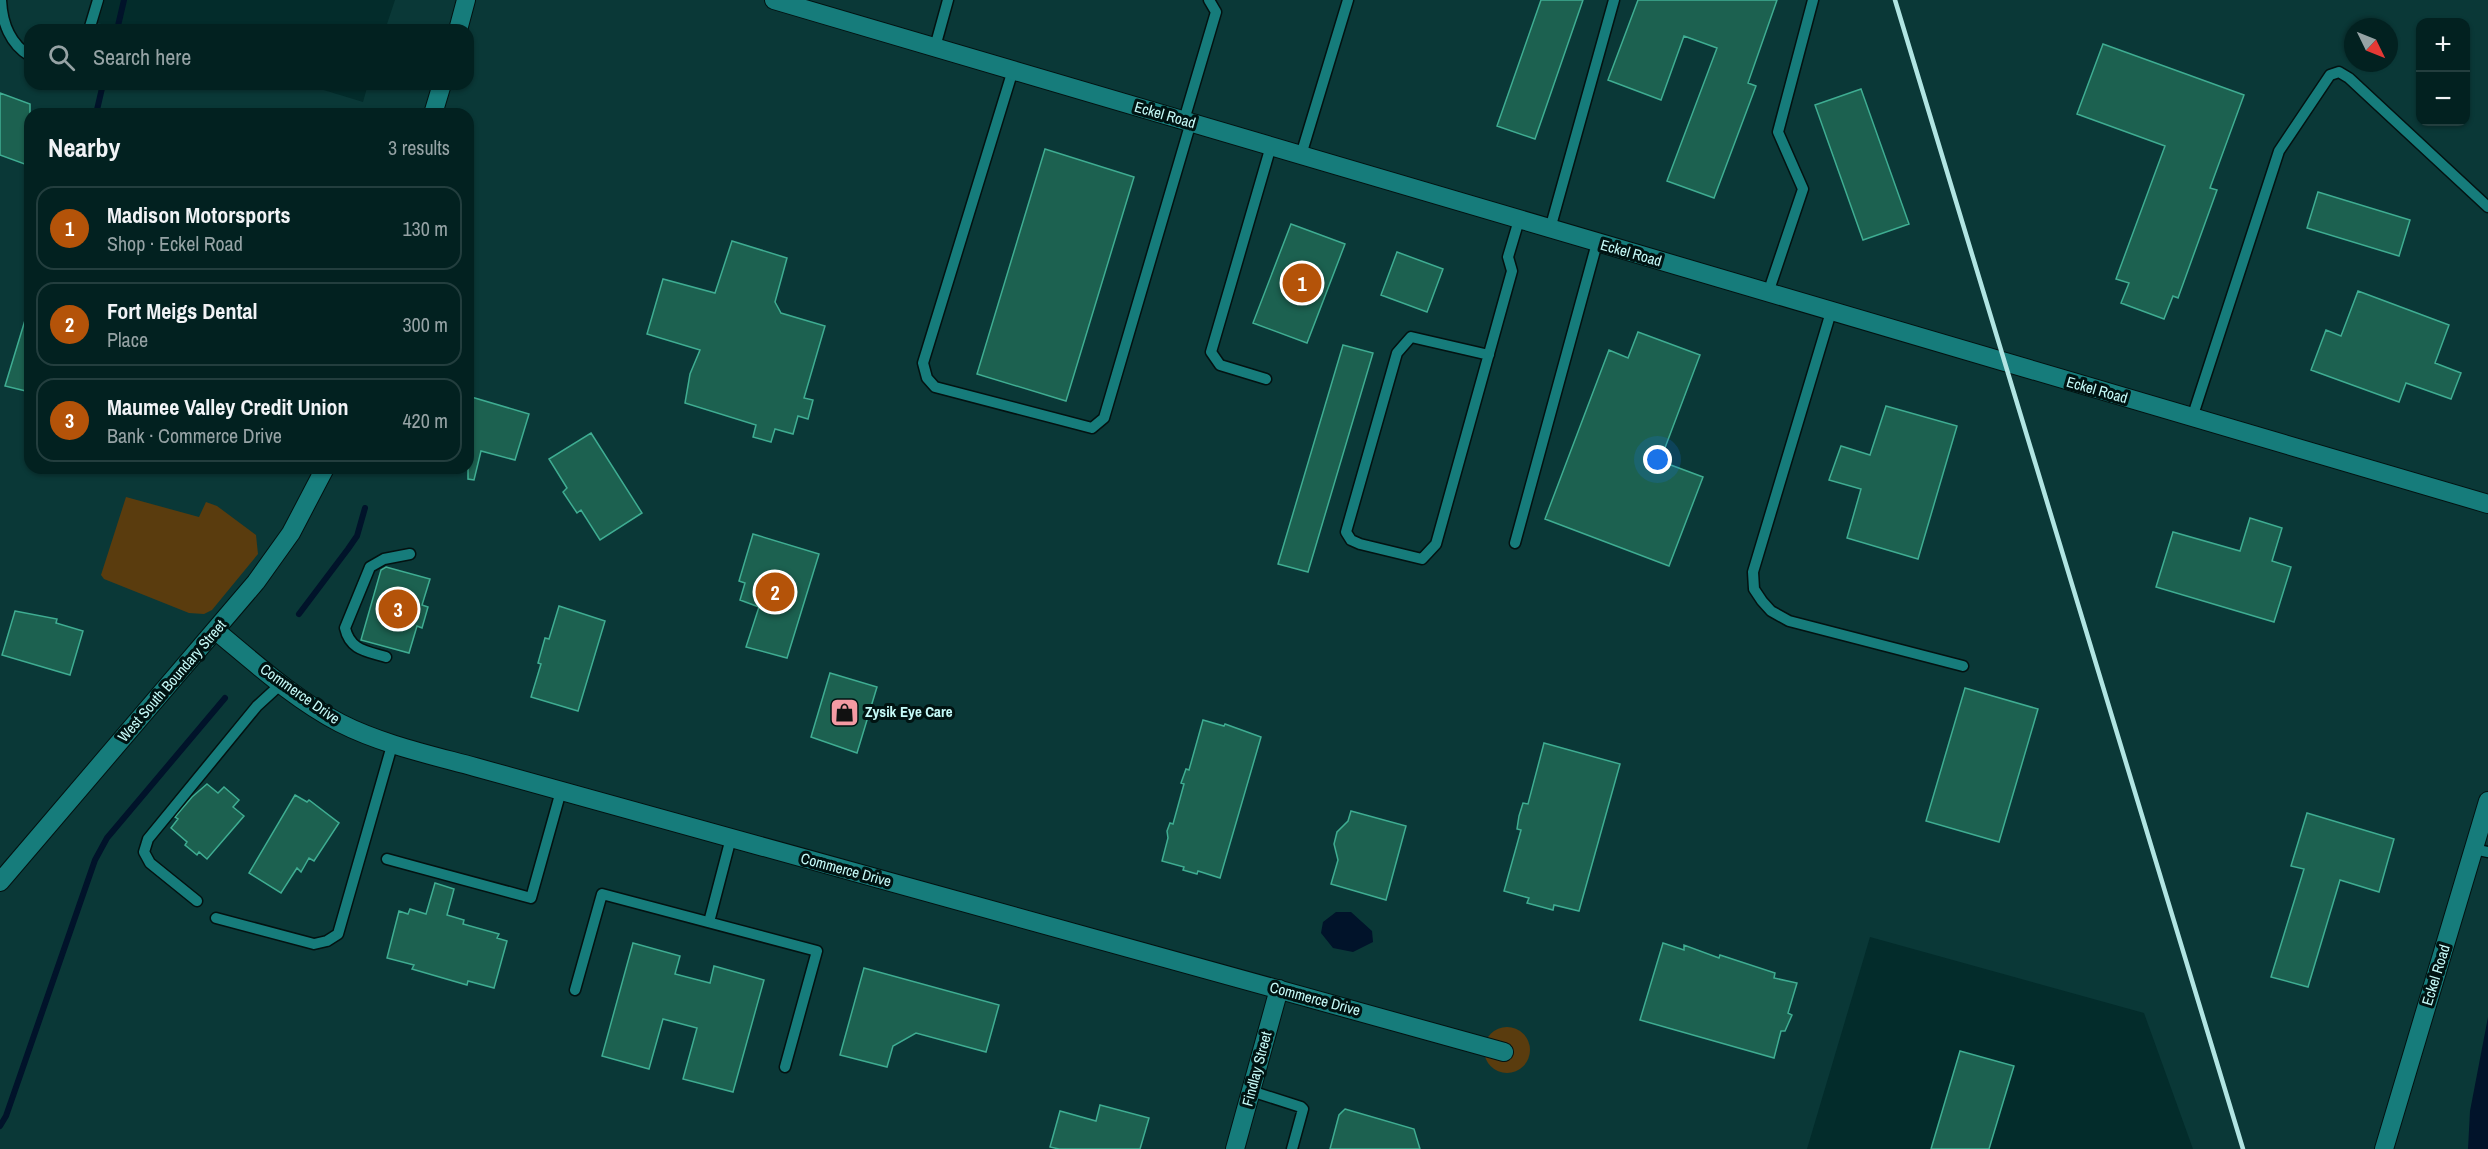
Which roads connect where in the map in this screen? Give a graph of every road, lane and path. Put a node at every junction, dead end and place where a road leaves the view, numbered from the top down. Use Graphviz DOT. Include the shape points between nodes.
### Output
graph roads {
  1 [pos="1,0"];
  2 [pos="98,0"];
  3 [pos="466,0"];
  4 [pos="774,0"];
  5 [pos="948,0"];
  6 [pos="1209,0"];
  7 [pos="1348,0"];
  8 [pos="1614,0"];
  9 [pos="1813,0"];
  10 [pos="91,24"];
  11 [pos="460,24"];
  12 [pos="935,47"];
  13 [pos="24,50"];
  14 [pos="1013,70"];
  15 [pos="440,90"];
  16 [pos="435,108"];
  17 [pos="1187,121"];
  18 [pos="1271,146"];
  19 [pos="1301,155"];
  20 [pos="2488,207"];
  21 [pos="1518,219"];
  22 [pos="1550,229"];
  23 [pos="1597,243"];
  24 [pos="1768,293"];
  25 [pos="1831,312"];
  26 [pos="1489,355"];
  27 [pos="1266,379"];
  28 [pos="2192,418"];
  29 [pos="323,474"];
  30 [pos="2488,504"];
  31 [pos="1515,543"];
  32 [pos="411,554"];
  33 [pos="215,630"];
  34 [pos="386,657"];
  35 [pos="1963,666"];
  36 [pos="281,684"];
  37 [pos="393,742"];
  38 [pos="561,791"];
  39 [pos="2488,801"];
  40 [pos="731,838"];
  41 [pos="2481,850"];
  42 [pos="387,859"];
  43 [pos="0,882"];
  44 [pos="197,901"];
  45 [pos="216,918"];
  46 [pos="708,922"];
  47 [pos="1279,989"];
  48 [pos="575,990"];
  49 [pos="1504,1052"];
  50 [pos="785,1067"];
  51 [pos="1251,1091"];
  52 [pos="1235,1149"];
  53 [pos="1292,1149"];
  54 [pos="2385,1149"];
  1 -- 13 [label="lane" via="4,25"];
  2 -- 10 [label="lane"];
  3 -- 11 [label="street"];
  4 -- 12 [label="street, Eckel Road"];
  5 -- 12 [label="lane"];
  6 -- 17 [label="lane" via="1216,12"];
  7 -- 19 [label="lane"];
  8 -- 22 [label="lane"];
  9 -- 24 [label="lane" via="1778,132 1803,189"];
  12 -- 14 [label="street, Eckel Road"];
  14 -- 17 [label="street, Eckel Road"];
  14 -- 17 [label="lane" via="923,363 927,378 935,387 1092,428 1104,417"];
  15 -- 16 [label="street"];
  17 -- 18 [label="street, Eckel Road"];
  18 -- 19 [label="street, Eckel Road"];
  18 -- 27 [label="lane" via="1211,352 1220,365"];
  19 -- 21 [label="street, Eckel Road"];
  20 -- 28 [label="lane" via="2349,78 2339,72 2330,75 2279,151"];
  21 -- 22 [label="street, Eckel Road"];
  21 -- 26 [label="lane" via="1508,257 1512,271"];
  22 -- 23 [label="street, Eckel Road"];
  23 -- 24 [label="street, Eckel Road"];
  23 -- 31 [label="lane"];
  24 -- 25 [label="street, Eckel Road"];
  25 -- 28 [label="street, Eckel Road"];
  25 -- 35 [label="lane" via="1775,491 1753,572 1754,589 1771,611 1789,621"];
  26 -- 26 [label="lane" via="1436,544 1422,559 1351,540 1346,532 1402,344 1411,337"];
  28 -- 30 [label="street, Eckel Road"];
  29 -- 33 [label="street, West South Boundary Street" via="291,533"];
  32 -- 34 [label="lane" via="370,567 345,628 355,648"];
  33 -- 36 [label="street, Commerce Drive"];
  33 -- 43 [label="street, West South Boundary Street"];
  36 -- 37 [label="street, Commerce Drive" via="341,723"];
  36 -- 44 [label="lane" via="257,706 148,839 144,852 150,863"];
  37 -- 38 [label="street, Commerce Drive"];
  37 -- 45 [label="lane" via="338,934 315,944"];
  38 -- 40 [label="street, Commerce Drive"];
  38 -- 42 [label="lane" via="531,898"];
  39 -- 41 [label="street, Eckel Road"];
  40 -- 46 [label="lane"];
  40 -- 47 [label="street, Commerce Drive"];
  41 -- 54 [label="street, Eckel Road"];
  46 -- 48 [label="lane" via="602,894"];
  46 -- 50 [label="lane" via="817,951"];
  47 -- 49 [label="street, Commerce Drive"];
  47 -- 51 [label="street, Findlay Street"];
  51 -- 52 [label="street, Findlay Street"];
  51 -- 53 [label="lane" via="1303,1109"];
}
